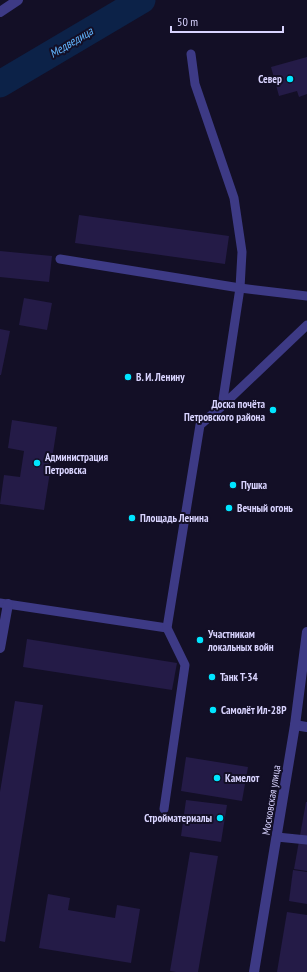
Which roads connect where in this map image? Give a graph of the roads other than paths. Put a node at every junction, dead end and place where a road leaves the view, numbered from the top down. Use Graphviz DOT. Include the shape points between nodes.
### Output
graph roads {
  1 [pos="18,0"];
  2 [pos="0,12"];
  3 [pos="192,54"];
  4 [pos="60,259"];
  5 [pos="240,288"];
  6 [pos="307,296"];
  7 [pos="307,325"];
  8 [pos="222,406"];
  9 [pos="4,603"];
  10 [pos="167,628"];
  11 [pos="307,632"];
  12 [pos="0,648"];
  13 [pos="295,725"];
  14 [pos="307,727"];
  15 [pos="164,809"];
  16 [pos="277,837"];
  17 [pos="307,840"];
  18 [pos="254,972"];
  1 -- 2 [label="street"];
  3 -- 5 [label="lane" via="195,84 234,198 242,252"];
  4 -- 5 [label="lane"];
  5 -- 6 [label="lane"];
  5 -- 8 [label="lane"];
  7 -- 8 [label="lane"];
  8 -- 10 [label="lane" via="200,425"];
  9 -- 10 [label="lane"];
  9 -- 12 [label="street"];
  10 -- 15 [label="lane" via="185,665"];
  11 -- 13 [label="street, Московская улица"];
  13 -- 14 [label="street"];
  13 -- 16 [label="street, Московская улица"];
  16 -- 17 [label="lane"];
  16 -- 18 [label="street, Московская улица"];
}
